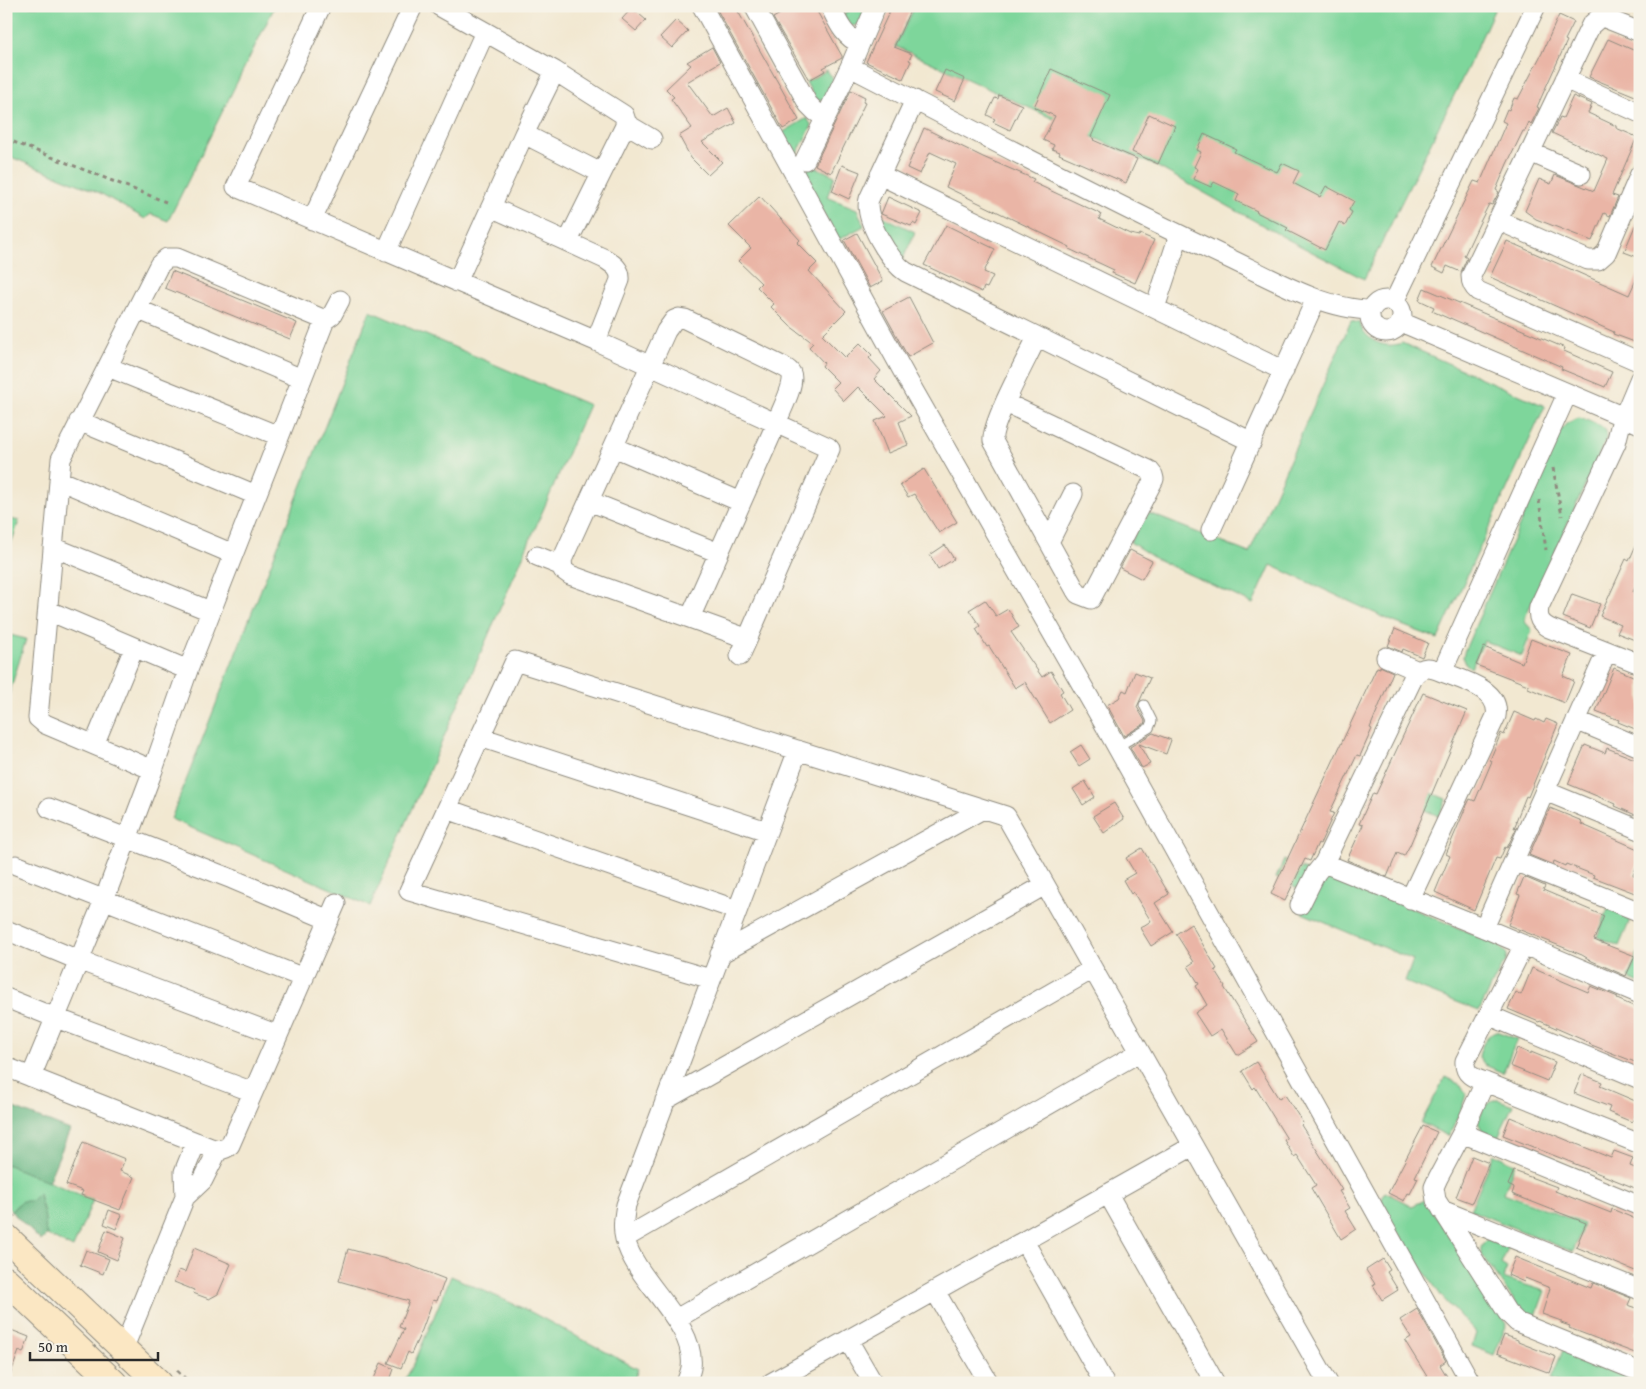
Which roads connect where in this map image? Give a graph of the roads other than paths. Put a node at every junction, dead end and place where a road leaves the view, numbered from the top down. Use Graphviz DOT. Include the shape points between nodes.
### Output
graph roads {
  1 [pos="321,6"];
  2 [pos="413,6"];
  3 [pos="440,6"];
  4 [pos="702,6"];
  5 [pos="754,6"];
  6 [pos="830,6"];
  7 [pos="876,6"];
  8 [pos="1536,6"];
  9 [pos="485,32"];
  10 [pos="1640,32"];
  11 [pos="860,43"];
  12 [pos="850,67"];
  13 [pos="555,71"];
  14 [pos="1565,79"];
  15 [pos="915,100"];
  16 [pos="1640,113"];
  17 [pos="826,117"];
  18 [pos="625,124"];
  19 [pos="524,134"];
  20 [pos="652,139"];
  21 [pos="1530,152"];
  22 [pos="805,160"];
  23 [pos="601,173"];
  24 [pos="1581,174"];
  25 [pos="1640,174"];
  26 [pos="880,175"];
  27 [pos="490,207"];
  28 [pos="312,220"];
  29 [pos="1497,220"];
  30 [pos="1179,235"];
  31 [pos="568,242"];
  32 [pos="386,252"];
  33 [pos="457,282"];
  34 [pos="1316,299"];
  35 [pos="340,300"];
  36 [pos="1394,302"];
  37 [pos="1155,308"];
  38 [pos="137,310"];
  39 [pos="1371,310"];
  40 [pos="325,320"];
  41 [pos="1401,322"];
  42 [pos="1037,336"];
  43 [pos="596,341"];
  44 [pos="1640,362"];
  45 [pos="108,366"];
  46 [pos="651,366"];
  47 [pos="1284,371"];
  48 [pos="302,378"];
  49 [pos="1640,378"];
  50 [pos="1567,394"];
  51 [pos="1006,402"];
  52 [pos="79,421"];
  53 [pos="1632,421"];
  54 [pos="776,424"];
  55 [pos="279,436"];
  56 [pos="1252,442"];
  57 [pos="614,447"];
  58 [pos="59,480"];
  59 [pos="1074,494"];
  60 [pos="256,495"];
  61 [pos="590,501"];
  62 [pos="741,502"];
  63 [pos="1211,530"];
  64 [pos="1049,542"];
  65 [pos="53,547"];
  66 [pos="719,553"];
  67 [pos="232,554"];
  68 [pos="537,556"];
  69 [pos="562,566"];
  70 [pos="49,611"];
  71 [pos="210,611"];
  72 [pos="690,618"];
  73 [pos="749,636"];
  74 [pos="134,648"];
  75 [pos="1607,651"];
  76 [pos="740,656"];
  77 [pos="1386,657"];
  78 [pos="1640,664"];
  79 [pos="188,670"];
  80 [pos="1418,671"];
  81 [pos="1442,672"];
  82 [pos="1144,705"];
  83 [pos="1576,720"];
  84 [pos="480,737"];
  85 [pos="94,744"];
  86 [pos="1117,747"];
  87 [pos="1640,747"];
  88 [pos="798,750"];
  89 [pos="153,770"];
  90 [pos="1545,791"];
  91 [pos="49,808"];
  92 [pos="982,809"];
  93 [pos="446,810"];
  94 [pos="1640,830"];
  95 [pos="767,831"];
  96 [pos="126,838"];
  97 [pos="1514,860"];
  98 [pos="1324,863"];
  99 [pos="16,865"];
  100 [pos="1045,885"];
  101 [pos="1410,898"];
  102 [pos="104,900"];
  103 [pos="1300,905"];
  104 [pos="737,910"];
  105 [pos="1640,912"];
  106 [pos="1484,928"];
  107 [pos="6,930"];
  108 [pos="1524,945"];
  109 [pos="720,954"];
  110 [pos="78,960"];
  111 [pos="1093,969"];
  112 [pos="304,978"];
  113 [pos="711,979"];
  114 [pos="1640,994"];
  115 [pos="6,998"];
  116 [pos="1488,1015"];
  117 [pos="56,1018"];
  118 [pos="278,1035"];
  119 [pos="1140,1052"];
  120 [pos="6,1067"];
  121 [pos="31,1077"];
  122 [pos="1640,1079"];
  123 [pos="1485,1082"];
  124 [pos="253,1092"];
  125 [pos="665,1100"];
  126 [pos="1462,1133"];
  127 [pos="196,1142"];
  128 [pos="1640,1144"];
  129 [pos="1193,1146"];
  130 [pos="218,1150"];
  131 [pos="1108,1194"];
  132 [pos="185,1197"];
  133 [pos="1640,1206"];
  134 [pos="1442,1210"];
  135 [pos="6,1237"];
  136 [pos="624,1238"];
  137 [pos="1024,1241"];
  138 [pos="6,1280"];
  139 [pos="1640,1290"];
  140 [pos="935,1291"];
  141 [pos="676,1319"];
  142 [pos="848,1340"];
  143 [pos="123,1350"];
  144 [pos="1640,1372"];
  145 [pos="114,1383"];
  146 [pos="159,1383"];
  147 [pos="686,1383"];
  148 [pos="771,1383"];
  149 [pos="873,1383"];
  150 [pos="989,1383"];
  151 [pos="1104,1383"];
  152 [pos="1215,1383"];
  153 [pos="1328,1383"];
  154 [pos="1471,1383"];
  1 -- 28 [label="street" via="236,186"];
  2 -- 28 [label="street"];
  3 -- 9 [label="street"];
  4 -- 86 [label="street" via="906,377"];
  5 -- 17 [label="street" via="808,104"];
  6 -- 11 [label="street" via="845,33"];
  7 -- 11 [label="street"];
  8 -- 36 [label="street"];
  9 -- 13 [label="street"];
  9 -- 32 [label="street"];
  10 -- 14 [label="street" via="1610,19 1599,18 1591,25"];
  11 -- 12 [label="street"];
  12 -- 15 [label="street"];
  12 -- 17 [label="street"];
  13 -- 18 [label="street" via="618,110 624,115"];
  13 -- 19 [label="street"];
  14 -- 16 [label="street"];
  14 -- 21 [label="street"];
  15 -- 26 [label="street"];
  15 -- 30 [label="street"];
  17 -- 22 [label="street"];
  18 -- 20 [label="street"];
  18 -- 23 [label="street"];
  19 -- 23 [label="street"];
  19 -- 27 [label="street"];
  21 -- 24 [label="street"];
  21 -- 29 [label="street"];
  23 -- 31 [label="street"];
  25 -- 29 [label="street" via="1606,253 1598,260 1588,260"];
  26 -- 37 [label="street"];
  26 -- 42 [label="street" via="869,199 868,211 895,263 906,272"];
  27 -- 31 [label="street"];
  27 -- 33 [label="street"];
  28 -- 32 [label="street"];
  29 -- 44 [label="street" via="1471,276 1475,289"];
  30 -- 34 [label="street"];
  30 -- 37 [label="street"];
  31 -- 43 [label="street" via="613,264 620,276"];
  32 -- 33 [label="street"];
  33 -- 43 [label="street"];
  34 -- 39 [label="street" via="1347,308"];
  34 -- 47 [label="street"];
  35 -- 40 [label="street" via="332,315"];
  36 -- 39 [label="street" via="1382,300"];
  36 -- 41 [label="street" via="1402,310"];
  37 -- 47 [label="street"];
  38 -- 40 [label="street" via="159,265 171,257"];
  38 -- 45 [label="street"];
  38 -- 48 [label="street"];
  39 -- 41 [label="street" via="1372,321 1380,330 1392,330"];
  40 -- 48 [label="street"];
  41 -- 50 [label="street"];
  42 -- 51 [label="street"];
  42 -- 56 [label="street"];
  43 -- 46 [label="street"];
  45 -- 52 [label="street"];
  45 -- 55 [label="street"];
  46 -- 54 [label="street"];
  46 -- 54 [label="street" via="670,325 674,320 685,319 788,370 792,382"];
  46 -- 57 [label="street"];
  47 -- 56 [label="street"];
  48 -- 55 [label="street"];
  49 -- 53 [label="street"];
  50 -- 53 [label="street"];
  50 -- 81 [label="street"];
  51 -- 64 [label="street" via="993,432 993,441"];
  51 -- 64 [label="street" via="1158,476 1092,598 1078,594"];
  52 -- 58 [label="street" via="61,459"];
  52 -- 60 [label="street"];
  53 -- 75 [label="street" via="1618,441 1538,613 1540,620 1550,628"];
  54 -- 62 [label="street"];
  54 -- 73 [label="street" via="828,447 830,452"];
  55 -- 60 [label="street"];
  56 -- 63 [label="street"];
  57 -- 61 [label="street"];
  57 -- 62 [label="street"];
  58 -- 65 [label="street"];
  58 -- 67 [label="street"];
  59 -- 64 [label="street"];
  60 -- 67 [label="street"];
  61 -- 66 [label="street"];
  61 -- 69 [label="street"];
  62 -- 66 [label="street"];
  65 -- 70 [label="street"];
  65 -- 71 [label="street"];
  66 -- 72 [label="street"];
  67 -- 71 [label="street"];
  68 -- 69 [label="street"];
  69 -- 72 [label="street" via="562,570 570,575"];
  70 -- 74 [label="street"];
  70 -- 85 [label="street" via="38,718"];
  71 -- 79 [label="street"];
  72 -- 73 [label="street" via="743,638"];
  73 -- 76 [label="street"];
  74 -- 79 [label="street"];
  74 -- 85 [label="street"];
  75 -- 78 [label="street"];
  75 -- 83 [label="street"];
  77 -- 80 [label="street"];
  79 -- 89 [label="street"];
  80 -- 81 [label="street" via="1428,667"];
  80 -- 98 [label="street" via="1410,681"];
  81 -- 101 [label="street" via="1486,691 1496,702 1497,709"];
  82 -- 86 [label="lane" via="1152,721 1149,728"];
  83 -- 87 [label="street"];
  83 -- 90 [label="street"];
  84 -- 88 [label="street" via="515,661"];
  84 -- 93 [label="street"];
  84 -- 95 [label="street"];
  85 -- 89 [label="street"];
  86 -- 154 [label="street"];
  88 -- 92 [label="street"];
  88 -- 95 [label="street"];
  89 -- 96 [label="street"];
  90 -- 94 [label="street"];
  90 -- 97 [label="street"];
  91 -- 96 [label="street"];
  92 -- 100 [label="street" via="1006,816"];
  92 -- 109 [label="street"];
  93 -- 104 [label="street"];
  93 -- 113 [label="street" via="409,891"];
  95 -- 104 [label="street"];
  96 -- 102 [label="street"];
  96 -- 112 [label="street" via="232,879 333,912"];
  97 -- 105 [label="street"];
  97 -- 106 [label="street"];
  98 -- 101 [label="street"];
  98 -- 103 [label="street"];
  99 -- 102 [label="street"];
  100 -- 111 [label="street"];
  100 -- 125 [label="street"];
  101 -- 106 [label="street"];
  102 -- 110 [label="street"];
  102 -- 112 [label="street"];
  104 -- 109 [label="street"];
  106 -- 108 [label="street"];
  107 -- 110 [label="street"];
  108 -- 114 [label="street"];
  108 -- 116 [label="street"];
  109 -- 113 [label="street"];
  110 -- 117 [label="street"];
  110 -- 118 [label="street"];
  111 -- 119 [label="street"];
  111 -- 136 [label="street"];
  112 -- 118 [label="street"];
  113 -- 125 [label="street"];
  115 -- 117 [label="street"];
  116 -- 122 [label="street"];
  116 -- 123 [label="street" via="1464,1065 1470,1076"];
  117 -- 121 [label="street"];
  117 -- 124 [label="street"];
  118 -- 124 [label="street"];
  119 -- 129 [label="street"];
  119 -- 141 [label="street"];
  120 -- 121 [label="street"];
  121 -- 127 [label="street"];
  123 -- 126 [label="street"];
  123 -- 128 [label="street"];
  124 -- 130 [label="street" via="230,1145"];
  125 -- 136 [label="street" via="626,1205"];
  126 -- 133 [label="street"];
  126 -- 134 [label="street" via="1435,1184 1435,1194"];
  127 -- 130 [label="street"];
  127 -- 132 [label="street" via="184,1172"];
  129 -- 131 [label="street"];
  129 -- 153 [label="street"];
  130 -- 132 [label="street" via="203,1180"];
  131 -- 137 [label="street"];
  131 -- 152 [label="street"];
  132 -- 143 [label="street"];
  134 -- 139 [label="street"];
  134 -- 144 [label="street" via="1507,1312 1517,1322"];
  135 -- 143 [label="main road"];
  136 -- 141 [label="street" via="641,1274"];
  137 -- 140 [label="street"];
  137 -- 151 [label="street"];
  138 -- 145 [label="main road"];
  140 -- 142 [label="street"];
  140 -- 150 [label="street"];
  141 -- 147 [label="street" via="690,1351 691,1368"];
  142 -- 148 [label="street"];
  142 -- 149 [label="street"];
  143 -- 146 [label="main road"];
}
